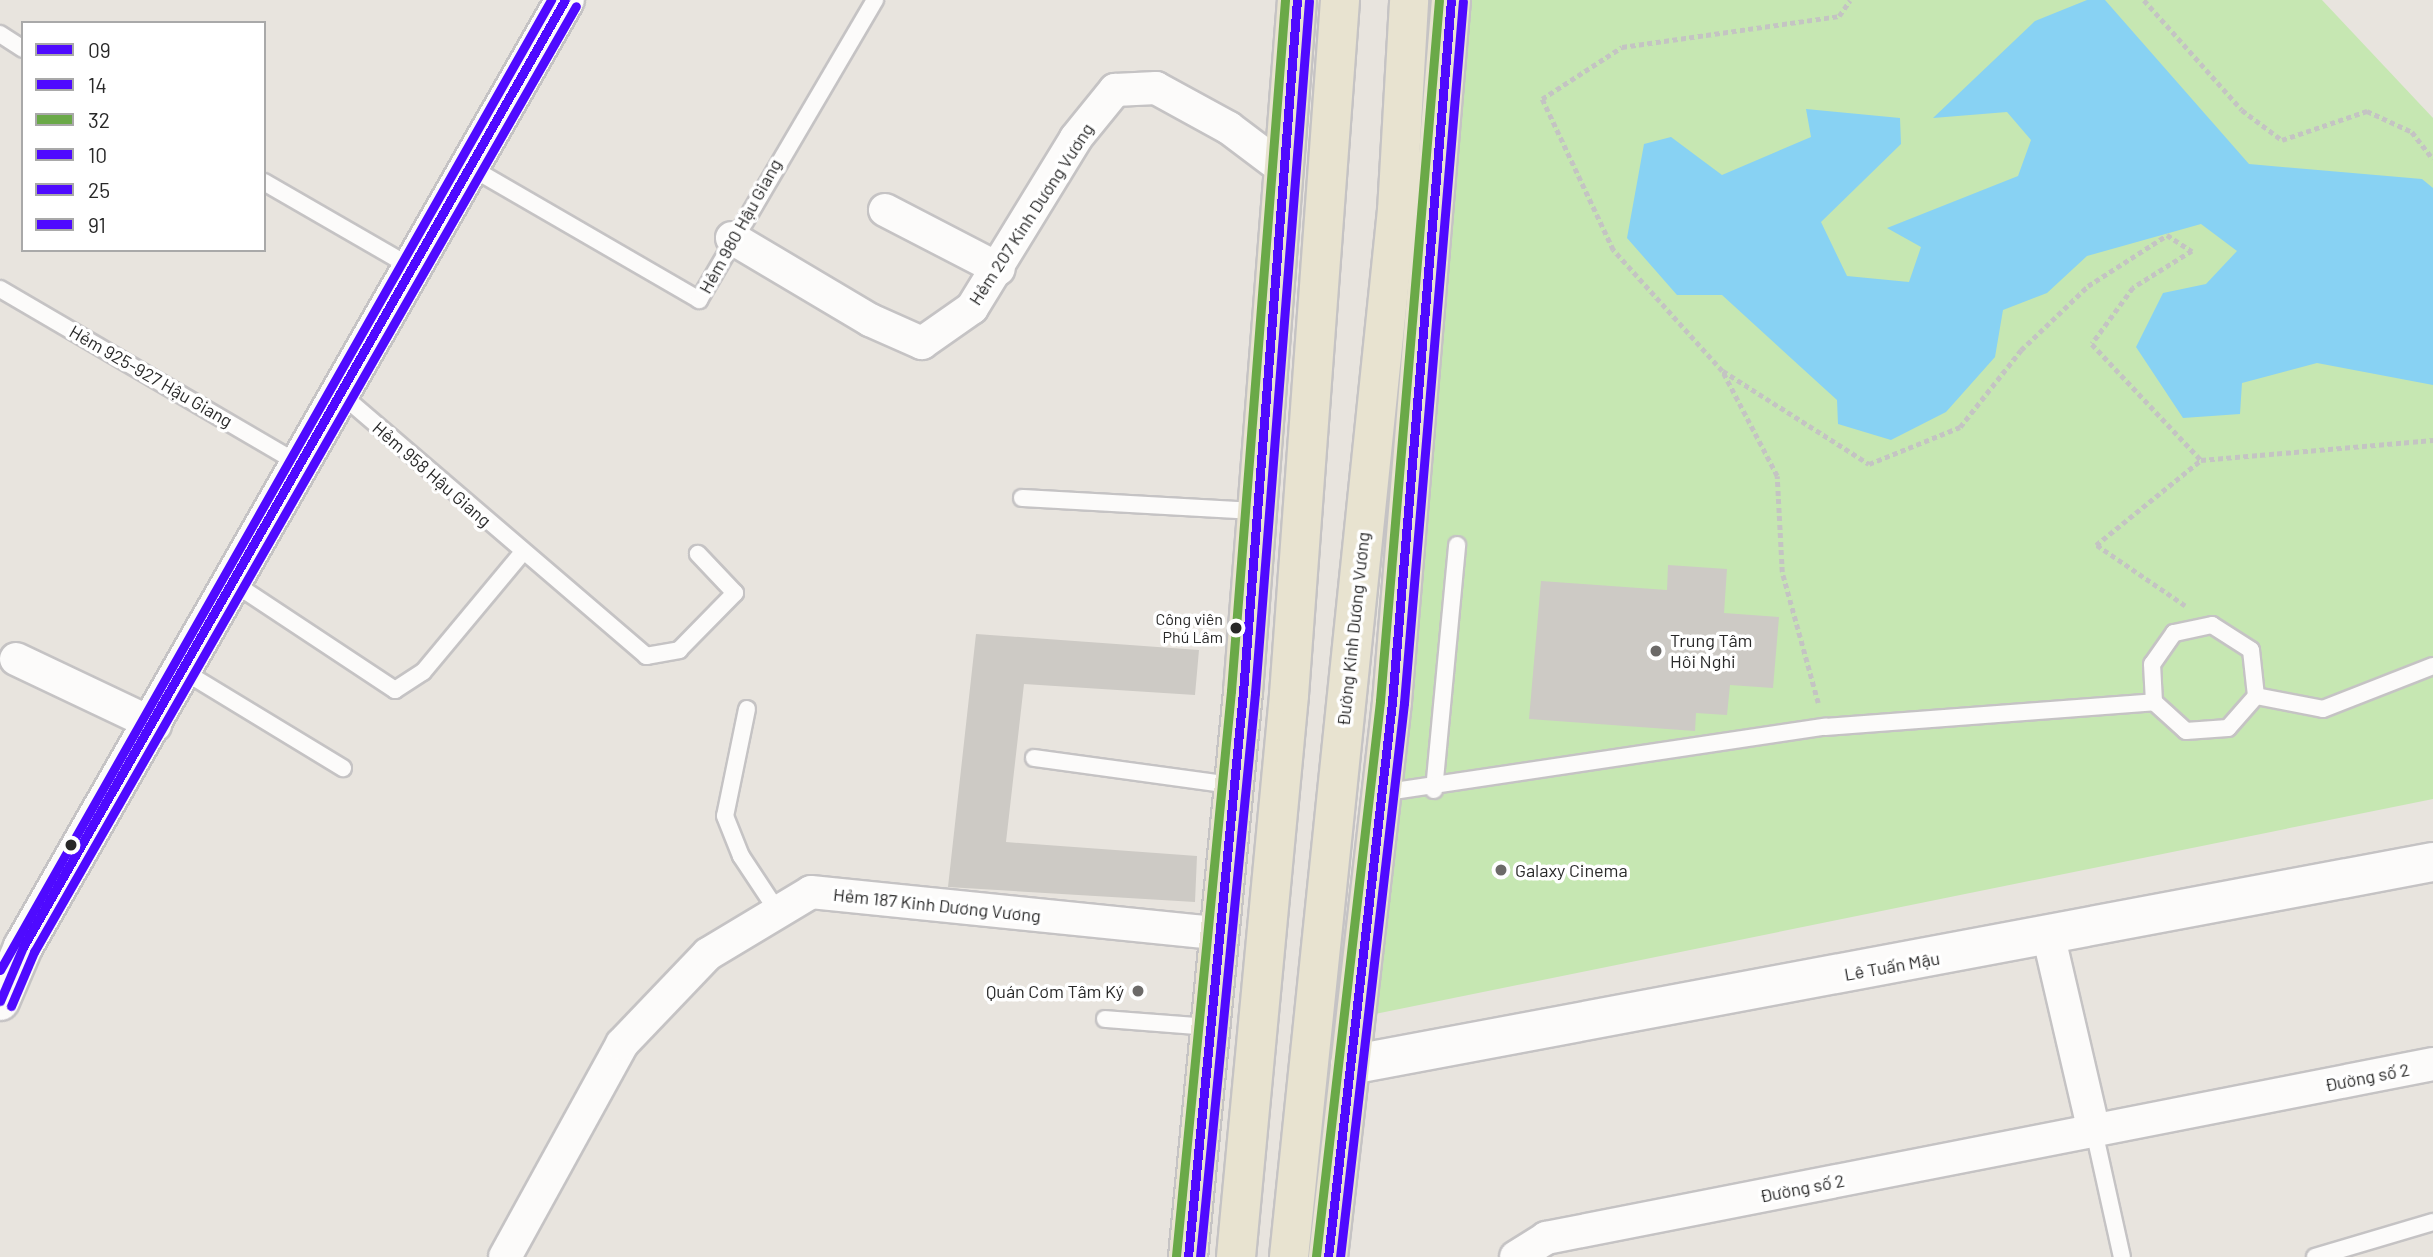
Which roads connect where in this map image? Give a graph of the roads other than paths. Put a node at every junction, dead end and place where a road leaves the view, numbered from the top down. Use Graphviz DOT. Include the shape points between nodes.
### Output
graph roads {
  1 [pos="875,0"];
  2 [pos="1297,0"];
  3 [pos="1340,0"];
  4 [pos="1409,0"];
  5 [pos="1451,0"];
  6 [pos="555,3"];
  7 [pos="0,34"];
  8 [pos="21,48"];
  9 [pos="470,167"];
  10 [pos="1286,172"];
  11 [pos="266,183"];
  12 [pos="885,210"];
  13 [pos="732,238"];
  14 [pos="413,268"];
  15 [pos="999,269"];
  16 [pos="0,289"];
  17 [pos="342,395"];
  18 [pos="301,465"];
  19 [pos="1022,498"];
  20 [pos="1256,511"];
  21 [pos="1457,545"];
  22 [pos="522,552"];
  23 [pos="698,554"];
  24 [pos="234,584"];
  25 [pos="16,659"];
  26 [pos="2433,666"];
  27 [pos="185,672"];
  28 [pos="2256,696"];
  29 [pos="2154,702"];
  30 [pos="747,709"];
  31 [pos="155,725"];
  32 [pos="1034,758"];
  33 [pos="343,768"];
  34 [pos="1232,785"];
  35 [pos="1277,788"];
  36 [pos="1434,790"];
  37 [pos="1336,791"];
  38 [pos="1381,793"];
  39 [pos="2433,862"];
  40 [pos="778,912"];
  41 [pos="1215,933"];
  42 [pos="2049,938"];
  43 [pos="11,958"];
  44 [pos="0,1001"];
  45 [pos="1105,1019"];
  46 [pos="1208,1027"];
  47 [pos="2433,1064"];
  48 [pos="1350,1065"];
  49 [pos="1308,1072"];
  50 [pos="2094,1131"];
  51 [pos="2433,1222"];
  52 [pos="505,1257"];
  53 [pos="1188,1257"];
  54 [pos="1236,1257"];
  55 [pos="1289,1257"];
  56 [pos="1328,1257"];
  57 [pos="1516,1257"];
  58 [pos="2122,1257"];
  59 [pos="2315,1257"];
  1 -- 13 [label="lane, Hẻm 980 Hậu Giang"];
  2 -- 10 [label="main road"];
  3 -- 35 [label="main road"];
  4 -- 37 [label="main road, Đường Kinh Dương Vương" via="1397,211"];
  5 -- 38 [label="main road"];
  6 -- 9 [label="main road"];
  7 -- 8 [label="lane"];
  9 -- 13 [label="lane, Hẻm 980 Hậu Giang" via="699,300"];
  9 -- 14 [label="main road"];
  10 -- 15 [label="street, Hẻm 207 Kinh Dương Vương" via="1229,128 1156,88 1115,90 1076,138"];
  10 -- 20 [label="main road"];
  11 -- 14 [label="lane"];
  12 -- 15 [label="street"];
  13 -- 15 [label="street, Hẻm 207 Kinh Dương Vương" via="870,320 922,343 972,308"];
  14 -- 17 [label="main road"];
  16 -- 18 [label="lane, Hẻm 925-927 Hậu Giang"];
  17 -- 18 [label="main road"];
  17 -- 22 [label="lane, Hẻm 958 Hậu Giang"];
  18 -- 24 [label="main road"];
  19 -- 20 [label="lane"];
  20 -- 34 [label="main road"];
  21 -- 36 [label="lane"];
  22 -- 23 [label="lane, Hẻm 958 Hậu Giang" via="646,656 656,657 689,643 735,593"];
  22 -- 24 [label="lane" via="423,672 395,690"];
  24 -- 27 [label="main road"];
  25 -- 31 [label="street"];
  26 -- 28 [label="lane" via="2323,709"];
  27 -- 31 [label="main road"];
  27 -- 33 [label="lane"];
  28 -- 29 [label="lane" via="2228,728 2186,731"];
  28 -- 29 [label="lane" via="2251,650 2212,625 2175,633 2151,664"];
  29 -- 36 [label="lane" via="1825,727"];
  30 -- 40 [label="lane" via="724,816 741,856"];
  31 -- 43 [label="main road"];
  32 -- 34 [label="lane"];
  34 -- 35 [label="main road"];
  34 -- 41 [label="main road"];
  35 -- 37 [label="main road"];
  35 -- 54 [label="main road"];
  36 -- 38 [label="lane"];
  37 -- 38 [label="main road"];
  37 -- 49 [label="main road, Đường Kinh Dương Vương"];
  38 -- 48 [label="main road"];
  39 -- 42 [label="main road, Lê Tuấn Mậu"];
  40 -- 41 [label="street, Hẻm 187 Kinh Dương Vương" via="811,892"];
  40 -- 52 [label="street, Hẻm 187 Kinh Dương Vương" via="708,954 622,1044"];
  41 -- 46 [label="main road"];
  42 -- 48 [label="main road, Lê Tuấn Mậu"];
  42 -- 50 [label="street"];
  43 -- 44 [label="main road"];
  45 -- 46 [label="lane"];
  46 -- 53 [label="main road"];
  47 -- 50 [label="street, Đường số 2"];
  48 -- 49 [label="main road"];
  48 -- 56 [label="main road"];
  49 -- 55 [label="main road, Đường Kinh Dương Vương"];
  50 -- 57 [label="street, Đường số 2" via="1546,1238"];
  50 -- 58 [label="lane"];
  51 -- 59 [label="lane"];
}
